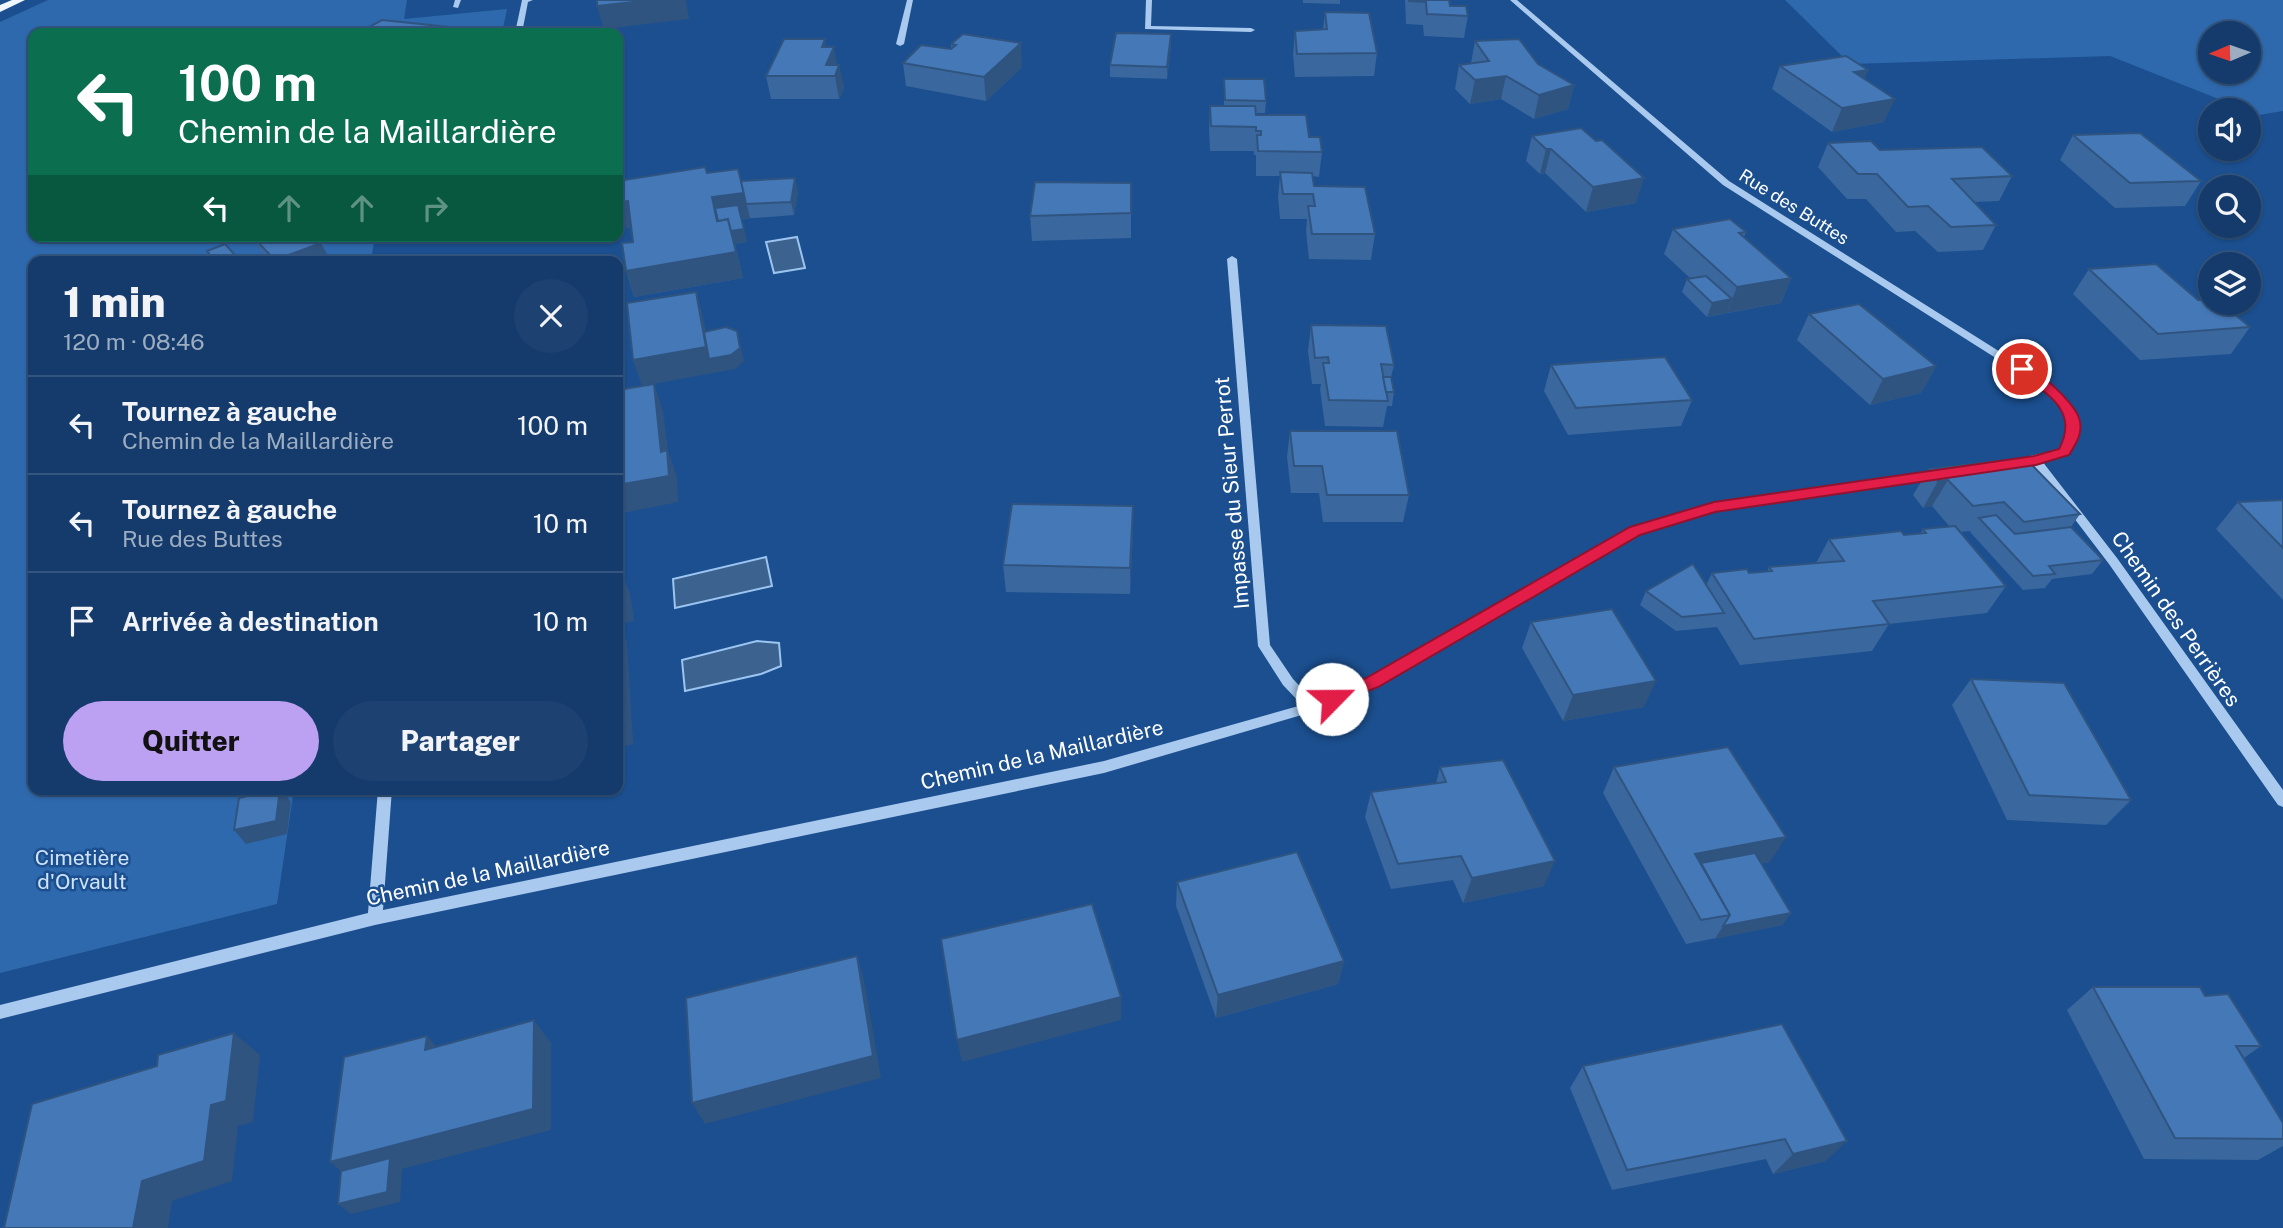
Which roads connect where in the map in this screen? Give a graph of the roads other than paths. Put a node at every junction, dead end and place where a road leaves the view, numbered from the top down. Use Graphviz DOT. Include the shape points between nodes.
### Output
graph roads {
  1 [pos="20,0"];
  2 [pos="530,0"];
  3 [pos="910,0"];
  4 [pos="1149,0"];
  5 [pos="1513,0"];
  6 [pos="0,9"];
  7 [pos="519,28"];
  8 [pos="1251,30"];
  9 [pos="900,44"];
  10 [pos="1232,259"];
  11 [pos="2036,461"];
  12 [pos="1995,466"];
  13 [pos="1955,472"];
  14 [pos="1312,707"];
  15 [pos="385,795"];
  16 [pos="2283,801"];
  17 [pos="375,918"];
  18 [pos="0,1012"];
  1 -- 6 [label="main road"];
  2 -- 7 [label="street" via="525,0"];
  3 -- 9 [label="street"];
  4 -- 8 [label="street" via="1147,28"];
  5 -- 11 [label="street, Rue des Buttes" via="1726,183 2060,398 2073,418 2073,435 2064,452"];
  10 -- 14 [label="street, Impasse du Sieur Perrot" via="1264,646"];
  11 -- 12 [label="street"];
  11 -- 16 [label="street, Chemin des Perrières" via="2113,561"];
  13 -- 14 [label="street, Chemin de la Maillardière" via="1714,507 1635,531 1372,682"];
  14 -- 17 [label="street, Chemin de la Maillardière" via="1104,767"];
  15 -- 17 [label="street"];
  17 -- 18 [label="street, Chemin de la Maillardière"];
}
